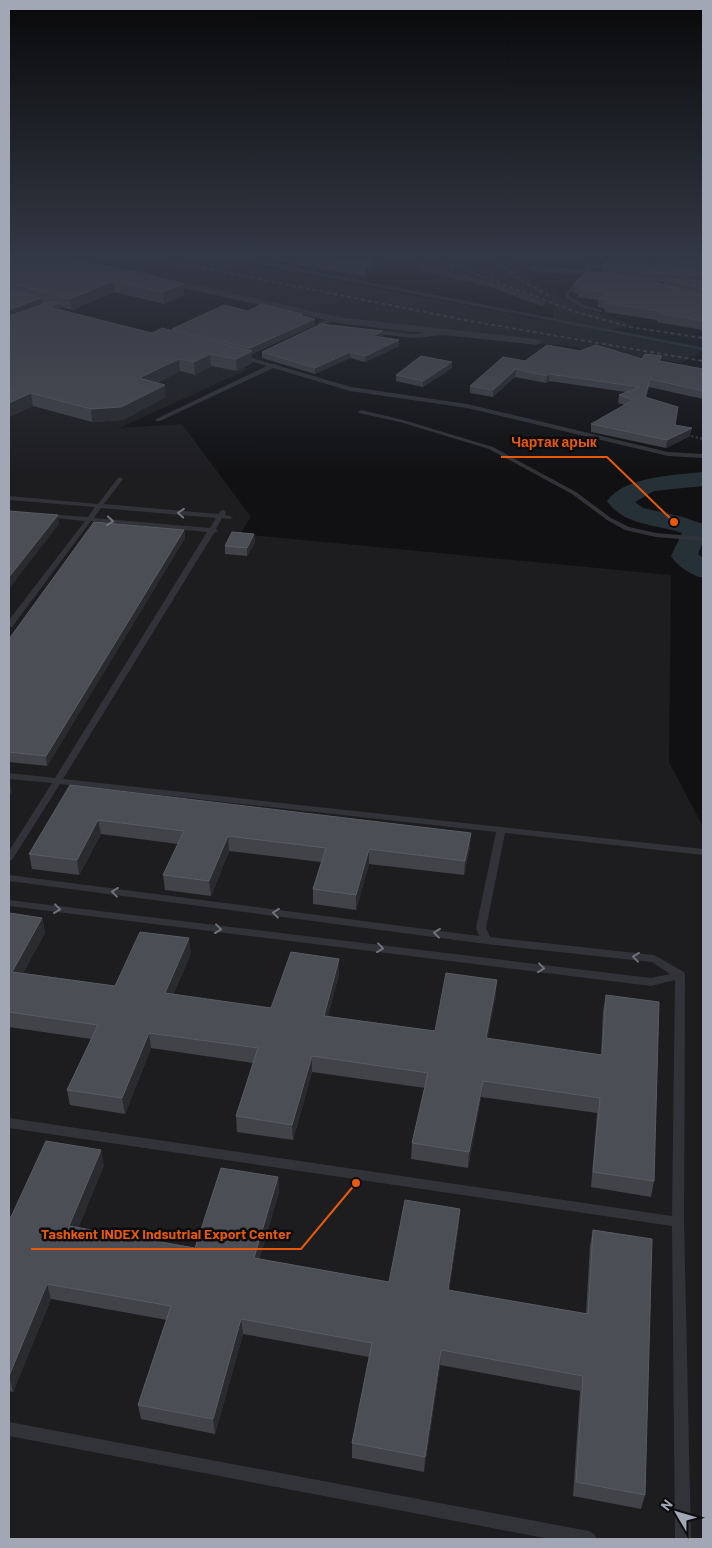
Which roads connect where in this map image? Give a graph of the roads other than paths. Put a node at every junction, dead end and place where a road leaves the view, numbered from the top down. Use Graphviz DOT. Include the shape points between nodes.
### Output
graph roads {
  1 [pos="412,329"];
  2 [pos="369,332"];
  3 [pos="446,332"];
  4 [pos="537,342"];
  5 [pos="232,354"];
  6 [pos="258,355"];
  7 [pos="251,359"];
  8 [pos="274,365"];
  9 [pos="362,412"];
  10 [pos="158,420"];
  11 [pos="703,456"];
  12 [pos="120,479"];
  13 [pos="9,498"];
  14 [pos="100,506"];
  15 [pos="36,514"];
  16 [pos="224,515"];
  17 [pos="90,519"];
  18 [pos="214,531"];
  19 [pos="703,539"];
  20 [pos="9,626"];
  21 [pos="9,776"];
  22 [pos="58,781"];
  23 [pos="502,830"];
  24 [pos="703,852"];
  25 [pos="9,858"];
  26 [pos="9,878"];
  27 [pos="9,903"];
  28 [pos="486,940"];
  29 [pos="680,975"];
  30 [pos="9,1122"];
  31 [pos="678,1222"];
  32 [pos="9,1429"];
  33 [pos="590,1539"];
  34 [pos="683,1539"];
  1 -- 3 [label="street"];
  2 -- 3 [label="lane" via="413,336"];
  3 -- 4 [label="street"];
  5 -- 7 [label="lane"];
  6 -- 7 [label="lane"];
  7 -- 8 [label="lane"];
  8 -- 10 [label="lane"];
  8 -- 11 [label="lane" via="350,388 467,406 668,454"];
  9 -- 19 [label="lane" via="401,420 491,448 574,493 621,525 656,536"];
  12 -- 14 [label="lane"];
  13 -- 14 [label="lane"];
  16 -- 14 [label="lane, one-way"];
  14 -- 17 [label="lane"];
  15 -- 17 [label="lane"];
  16 -- 18 [label="lane"];
  17 -- 18 [label="lane, one-way"];
  17 -- 20 [label="lane"];
  18 -- 22 [label="lane"];
  21 -- 22 [label="lane"];
  22 -- 23 [label="lane"];
  22 -- 25 [label="lane"];
  23 -- 24 [label="lane"];
  23 -- 28 [label="lane" via="481,928"];
  28 -- 26 [label="lane, one-way"];
  27 -- 29 [label="lane, one-way" via="651,982"];
  29 -- 28 [label="lane, one-way" via="654,959"];
  29 -- 31 [label="lane"];
  30 -- 31 [label="lane"];
  31 -- 34 [label="lane"];
  32 -- 33 [label="lane"];
}
